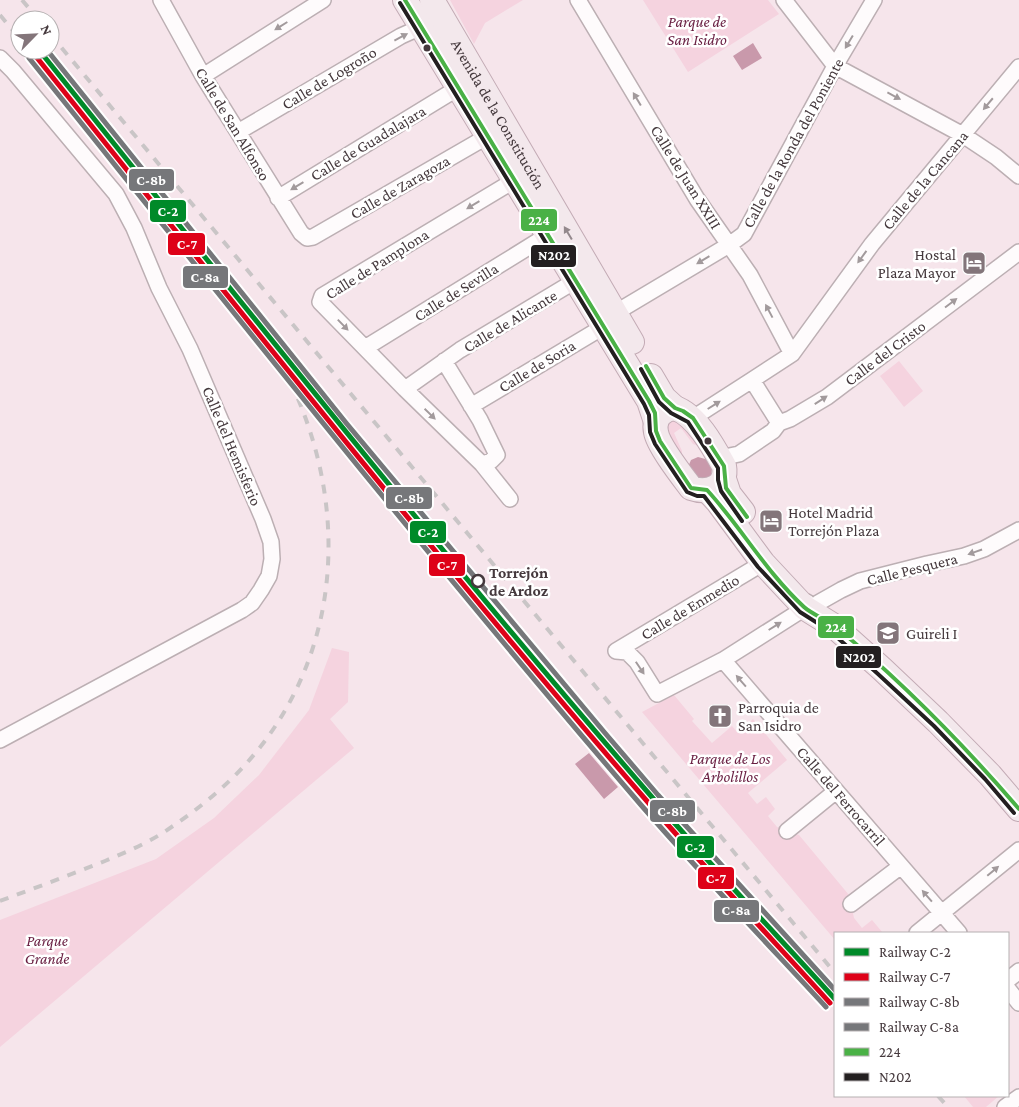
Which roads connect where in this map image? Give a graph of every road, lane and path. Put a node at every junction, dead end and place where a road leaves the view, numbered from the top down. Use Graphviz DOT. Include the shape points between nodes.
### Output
graph roads {
  1 [pos="161,0"];
  2 [pos="322,0"];
  3 [pos="405,0"];
  4 [pos="432,0"];
  5 [pos="578,0"];
  6 [pos="784,0"];
  7 [pos="874,0"];
  8 [pos="421,27"];
  9 [pos="0,58"];
  10 [pos="835,66"];
  11 [pos="1019,67"];
  12 [pos="203,76"];
  13 [pos="458,88"];
  14 [pos="238,132"];
  15 [pos="963,135"];
  16 [pos="488,136"];
  17 [pos="1019,176"];
  18 [pos="515,180"];
  19 [pos="278,198"];
  20 [pos="548,235"];
  21 [pos="313,237"];
  22 [pos="729,244"];
  23 [pos="1019,252"];
  24 [pos="576,281"];
  25 [pos="609,320"];
  26 [pos="365,348"];
  27 [pos="792,354"];
  28 [pos="444,361"];
  29 [pos="752,380"];
  30 [pos="405,390"];
  31 [pos="471,406"];
  32 [pos="684,413"];
  33 [pos="656,422"];
  34 [pos="779,423"];
  35 [pos="482,464"];
  36 [pos="717,476"];
  37 [pos="510,499"];
  38 [pos="1019,530"];
  39 [pos="763,563"];
  40 [pos="811,606"];
  41 [pos="723,660"];
  42 [pos="657,694"];
  43 [pos="0,740"];
  44 [pos="836,791"];
  45 [pos="1019,794"];
  46 [pos="1019,809"];
  47 [pos="787,831"];
  48 [pos="1019,850"];
  49 [pos="900,866"];
  50 [pos="851,904"];
  51 [pos="942,914"];
  52 [pos="918,932"];
  53 [pos="958,932"];
  54 [pos="1019,970"];
  55 [pos="1009,979"];
  56 [pos="1019,1097"];
  57 [pos="1005,1107"];
  1 -- 12 [label="street, Calle de San Alfonso"];
  2 -- 12 [label="street, one-way"];
  3 -- 8 [label="main road, Avenida de la Constitución"];
  25 -- 4 [label="main road, Avenida de la Constitución, one-way"];
  22 -- 5 [label="street, Calle de Juan XXIII, one-way" via="697,198"];
  6 -- 10 [label="street"];
  7 -- 10 [label="street, Calle de la Ronda del Poniente, one-way"];
  8 -- 13 [label="main road, Avenida de la Constitución"];
  14 -- 8 [label="street, Calle de Logroño, one-way"];
  9 -- 43 [label="street, Calle del Hemisferio" via="116,194 224,426 263,519 272,559 269,576 261,590 242,610"];
  10 -- 15 [label="street, one-way"];
  10 -- 22 [label="street, Calle de la Ronda del Poniente" via="744,234"];
  11 -- 15 [label="street, Calle de la Cancana, one-way"];
  12 -- 14 [label="street, Calle de San Alfonso"];
  13 -- 16 [label="main road, Avenida de la Constitución"];
  13 -- 19 [label="street, Calle de Guadalajara, one-way"];
  14 -- 19 [label="street, Calle de San Alfonso"];
  15 -- 17 [label="street"];
  15 -- 27 [label="street, Calle de la Cancana, one-way" via="872,244"];
  16 -- 18 [label="main road, Avenida de la Constitución"];
  16 -- 21 [label="street, Calle de Zaragoza"];
  18 -- 20 [label="main road, Avenida de la Constitución"];
  18 -- 26 [label="street, Calle de Pamplona, one-way" via="322,296 320,302"];
  19 -- 21 [label="street, Calle de San Alfonso" via="301,234"];
  20 -- 24 [label="main road, Avenida de la Constitución"];
  20 -- 26 [label="street, Calle de Sevilla"];
  22 -- 25 [label="street, Calle de la Ronda del Poniente, one-way"];
  27 -- 22 [label="street, Calle de Juan XXIII, one-way" via="750,275"];
  34 -- 23 [label="street, Calle del Cristo, one-way" via="790,420 827,397"];
  24 -- 25 [label="main road, Avenida de la Constitución"];
  24 -- 28 [label="street, Calle de Alicante"];
  25 -- 31 [label="street, Calle de Soria"];
  25 -- 32 [label="main road, Avenida de la Constitución" via="661,393"];
  25 -- 33 [label="main road, Avenida de la Constitución" via="652,406"];
  26 -- 30 [label="street, Calle de Pamplona"];
  27 -- 29 [label="street, Calle de la Cancana"];
  28 -- 30 [label="street, Calle de Alicante"];
  28 -- 31 [label="street"];
  32 -- 29 [label="street, Calle de la Cancana, one-way"];
  29 -- 34 [label="street"];
  30 -- 35 [label="street, Calle de Pamplona, one-way"];
  31 -- 35 [label="street" via="497,455"];
  32 -- 33 [label="main road" via="664,411"];
  32 -- 36 [label="main road, Avenida de la Constitución"];
  33 -- 36 [label="main road, Avenida de la Constitución" via="660,442 691,488 698,490"];
  34 -- 36 [label="street, Calle del Cristo"];
  35 -- 37 [label="street, Calle de Pamplona"];
  36 -- 39 [label="main road" via="718,502"];
  36 -- 40 [label="main road"];
  38 -- 40 [label="street, Calle Pesquera, one-way" via="964,556 860,581"];
  39 -- 40 [label="main road"];
  39 -- 42 [label="street, Calle de Enmedio, one-way" via="616,651 627,652 637,662"];
  41 -- 40 [label="street, Calle Pesquera, one-way"];
  40 -- 45 [label="main road" via="841,618 945,715"];
  40 -- 46 [label="main road" via="889,675 990,775"];
  41 -- 42 [label="street, Calle Pesquera"];
  44 -- 41 [label="street, Calle del Ferrocarril, one-way"];
  44 -- 47 [label="street"];
  44 -- 49 [label="street, Calle del Ferrocarril"];
  51 -- 48 [label="street, one-way"];
  49 -- 50 [label="street"];
  51 -- 49 [label="street, Calle del Ferrocarril, one-way"];
  51 -- 52 [label="street"];
  51 -- 53 [label="street, Calle del Ferrocarril"];
  54 -- 55 [label="street"];
  56 -- 57 [label="street"];
}
